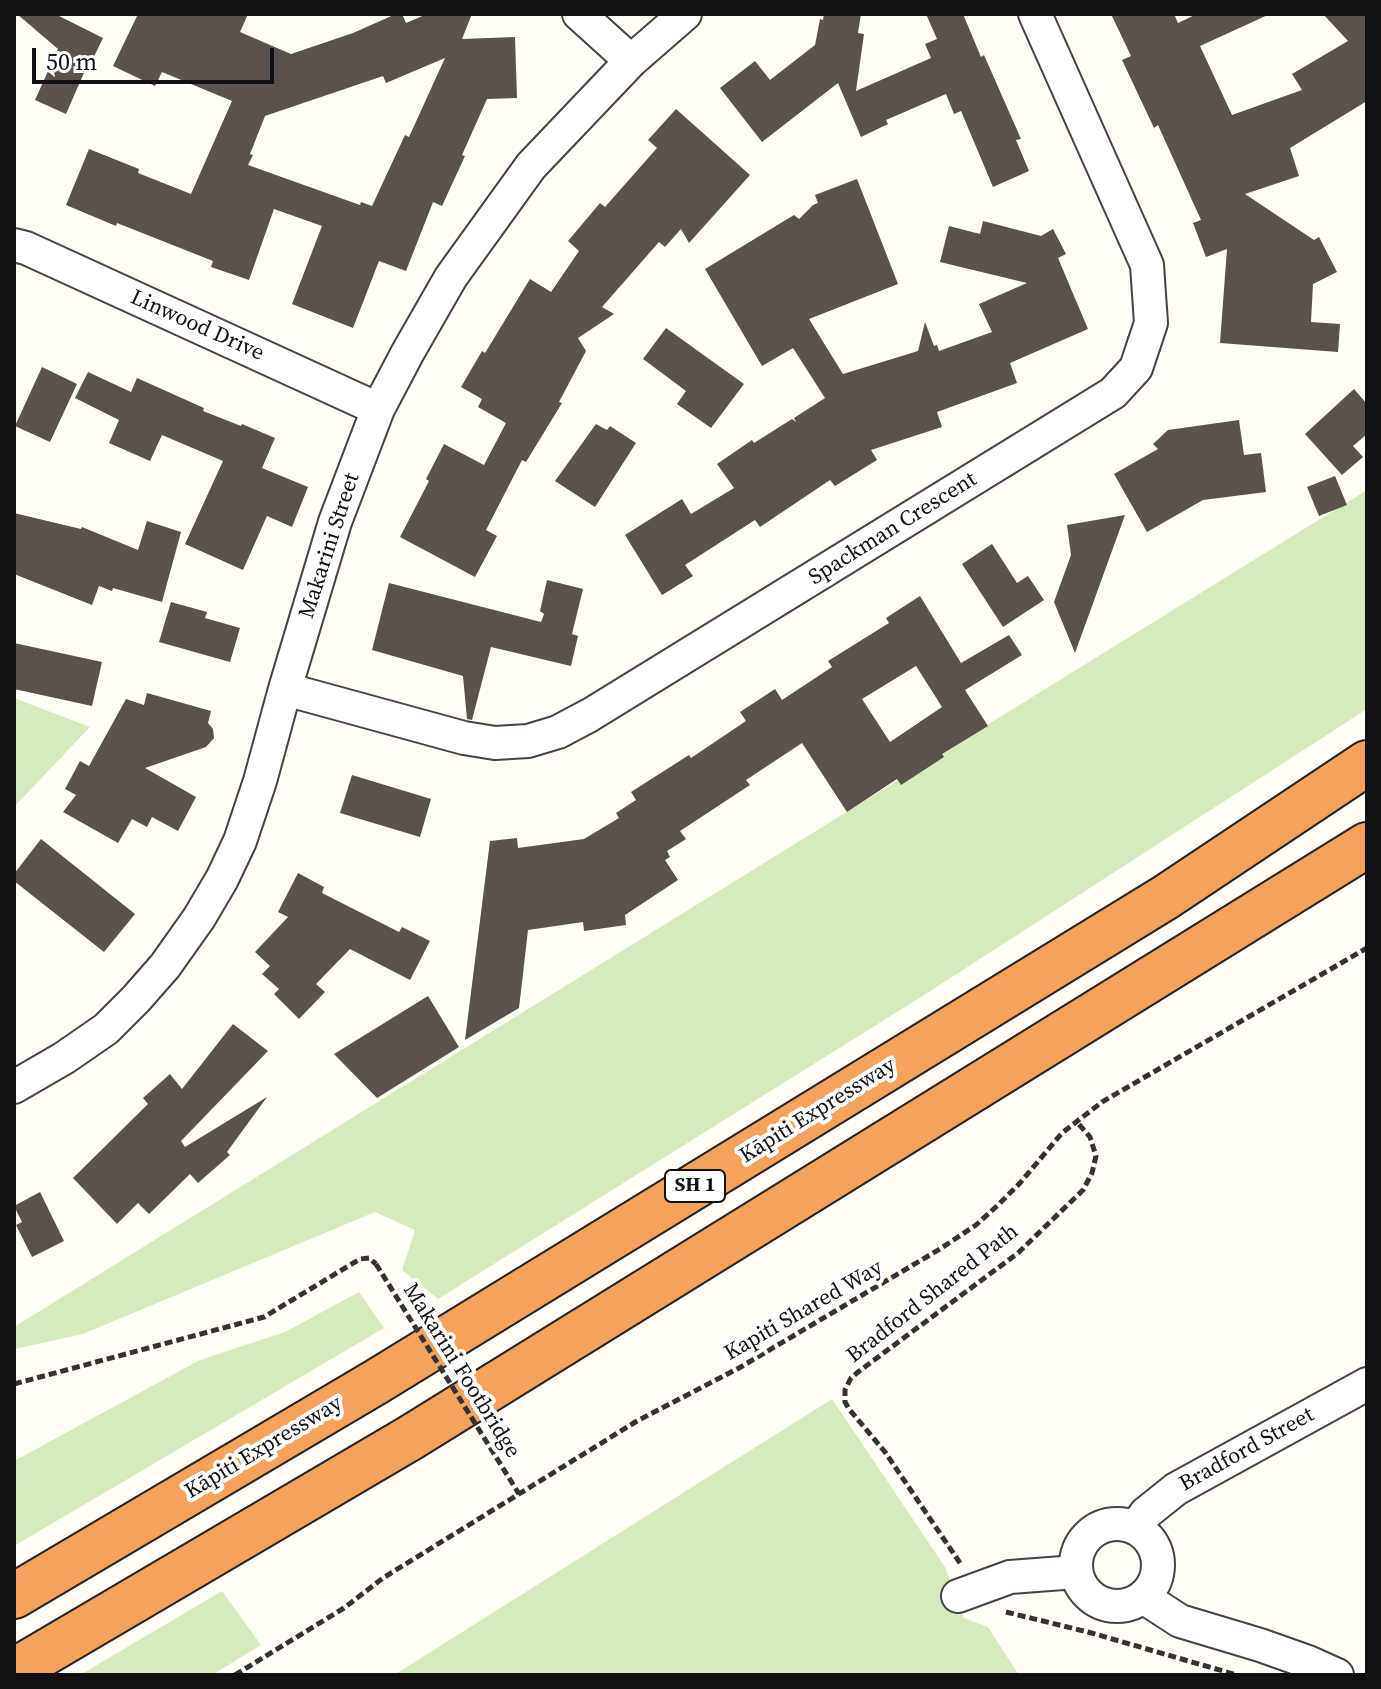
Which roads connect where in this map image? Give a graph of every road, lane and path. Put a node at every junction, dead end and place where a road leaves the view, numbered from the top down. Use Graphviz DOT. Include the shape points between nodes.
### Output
graph roads {
  1 [pos="579,14"];
  2 [pos="685,14"];
  3 [pos="1035,14"];
  4 [pos="631,61"];
  5 [pos="14,245"];
  6 [pos="378,409"];
  7 [pos="285,689"];
  8 [pos="1367,763"];
  9 [pos="1367,845"];
  10 [pos="1367,948"];
  11 [pos="14,1087"];
  12 [pos="1076,1121"];
  13 [pos="14,1384"];
  14 [pos="1367,1384"];
  15 [pos="519,1494"];
  16 [pos="1135,1528"];
  17 [pos="1076,1572"];
  18 [pos="961,1582"];
  19 [pos="14,1596"];
  20 [pos="1143,1597"];
  21 [pos="997,1611"];
  22 [pos="14,1671"];
  23 [pos="235,1675"];
  24 [pos="1237,1675"];
  25 [pos="1337,1675"];
  1 -- 4 [label="street"];
  2 -- 4 [label="street, Makarini Street"];
  3 -- 7 [label="street, Spackman Crescent" via="1147,265 1151,323 1136,368 1113,393 558,732 495,743"];
  4 -- 6 [label="street, Makarini Street" via="507,198 451,277"];
  5 -- 6 [label="street, Linwood Drive"];
  6 -- 7 [label="street, Makarini Street" via="335,522"];
  7 -- 11 [label="street, Makarini Street" via="240,841 199,918 165,966 106,1029"];
  8 -- 19 [label="highway, Kāpiti Expressway / SH 1" via="1166,897 376,1382"];
  9 -- 22 [label="highway" via="410,1438"];
  10 -- 12 [label="path, Kapiti Shared Way"];
  12 -- 15 [label="path, Kapiti Shared Way" via="976,1225"];
  12 -- 18 [label="path, Bradford Shared Path" via="1090,1137 1096,1156 1083,1190 1018,1253 858,1372 845,1390 849,1409 885,1452"];
  13 -- 15 [label="path, Makarini Footbridge, bridge" via="264,1317 369,1258"];
  14 -- 16 [label="street, Bradford Street" via="1176,1489"];
  15 -- 23 [label="path, Kapiti Shared Way"];
  16 -- 17 [label="street" via="1109,1525 1095,1530 1083,1541"];
  16 -- 20 [label="street" via="1157,1556 1158,1571"];
  17 -- 18 [label="street"];
  17 -- 20 [label="street" via="1081,1586 1102,1604 1117,1607"];
  20 -- 25 [label="street" via="1180,1621"];
  21 -- 24 [label="path"];
}
